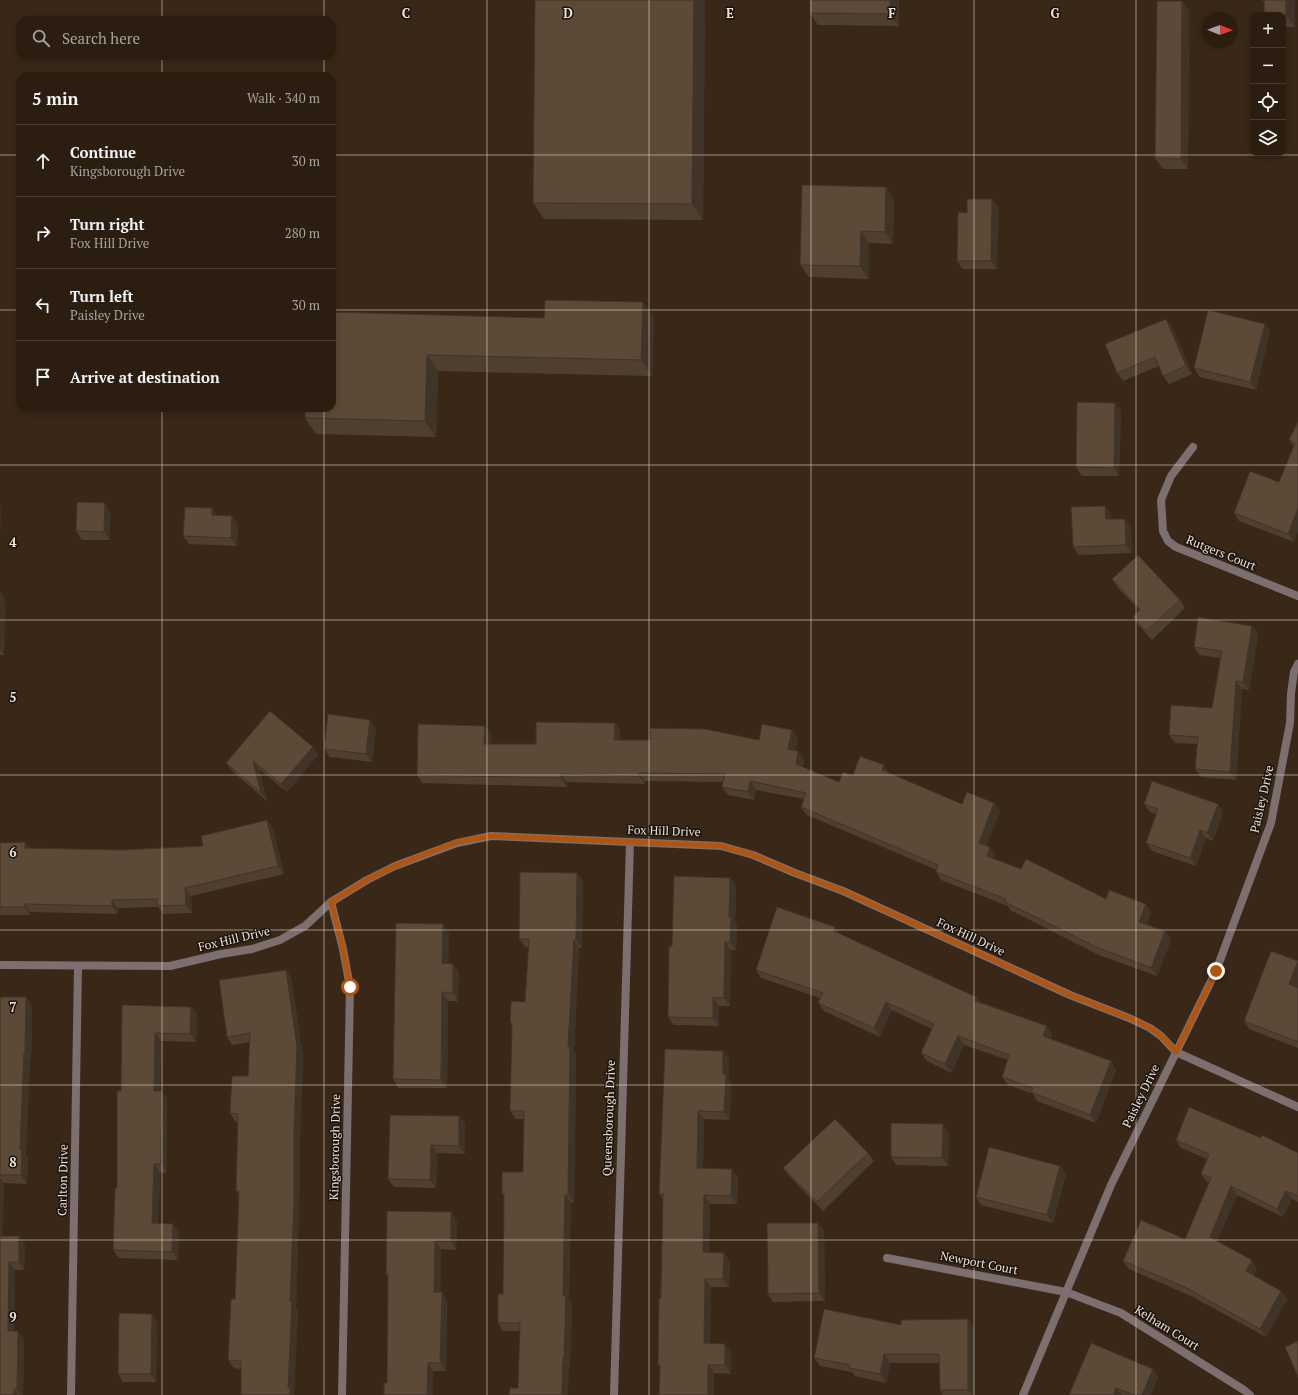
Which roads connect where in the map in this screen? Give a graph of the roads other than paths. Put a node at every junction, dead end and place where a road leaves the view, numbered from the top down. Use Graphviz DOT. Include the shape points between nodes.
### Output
graph roads {
  1 [pos="1193,447"];
  2 [pos="1298,596"];
  3 [pos="1298,664"];
  4 [pos="630,842"];
  5 [pos="331,902"];
  6 [pos="0,966"];
  7 [pos="78,966"];
  8 [pos="1176,1052"];
  9 [pos="1298,1107"];
  10 [pos="887,1258"];
  11 [pos="1066,1292"];
  12 [pos="71,1395"];
  13 [pos="342,1395"];
  14 [pos="614,1395"];
  15 [pos="1023,1395"];
  16 [pos="1250,1395"];
  1 -- 2 [label="street, Rutgers Court" via="1171,476 1161,500 1163,531 1168,541 1176,547"];
  3 -- 8 [label="street, Paisley Drive" via="1294,672 1290,723 1271,824 1216,971"];
  4 -- 5 [label="street, Fox Hill Drive" via="491,836 457,842 395,866"];
  4 -- 8 [label="street, Fox Hill Drive" via="721,846 753,855 843,891 1070,995 1129,1018 1150,1028"];
  4 -- 14 [label="street, Queensborough Drive"];
  5 -- 7 [label="street, Fox Hill Drive" via="305,926 280,940 252,949 170,966"];
  5 -- 13 [label="street, Kingsborough Drive" via="350,987"];
  6 -- 7 [label="street, Fox Hill Drive"];
  7 -- 12 [label="street, Carlton Drive"];
  8 -- 9 [label="street, Fox Hill Drive"];
  8 -- 11 [label="street, Paisley Drive" via="1111,1185"];
  10 -- 11 [label="street, Newport Court"];
  11 -- 15 [label="street, Paisley Drive"];
  11 -- 16 [label="street, Kelham Court" via="1121,1313"];
}
